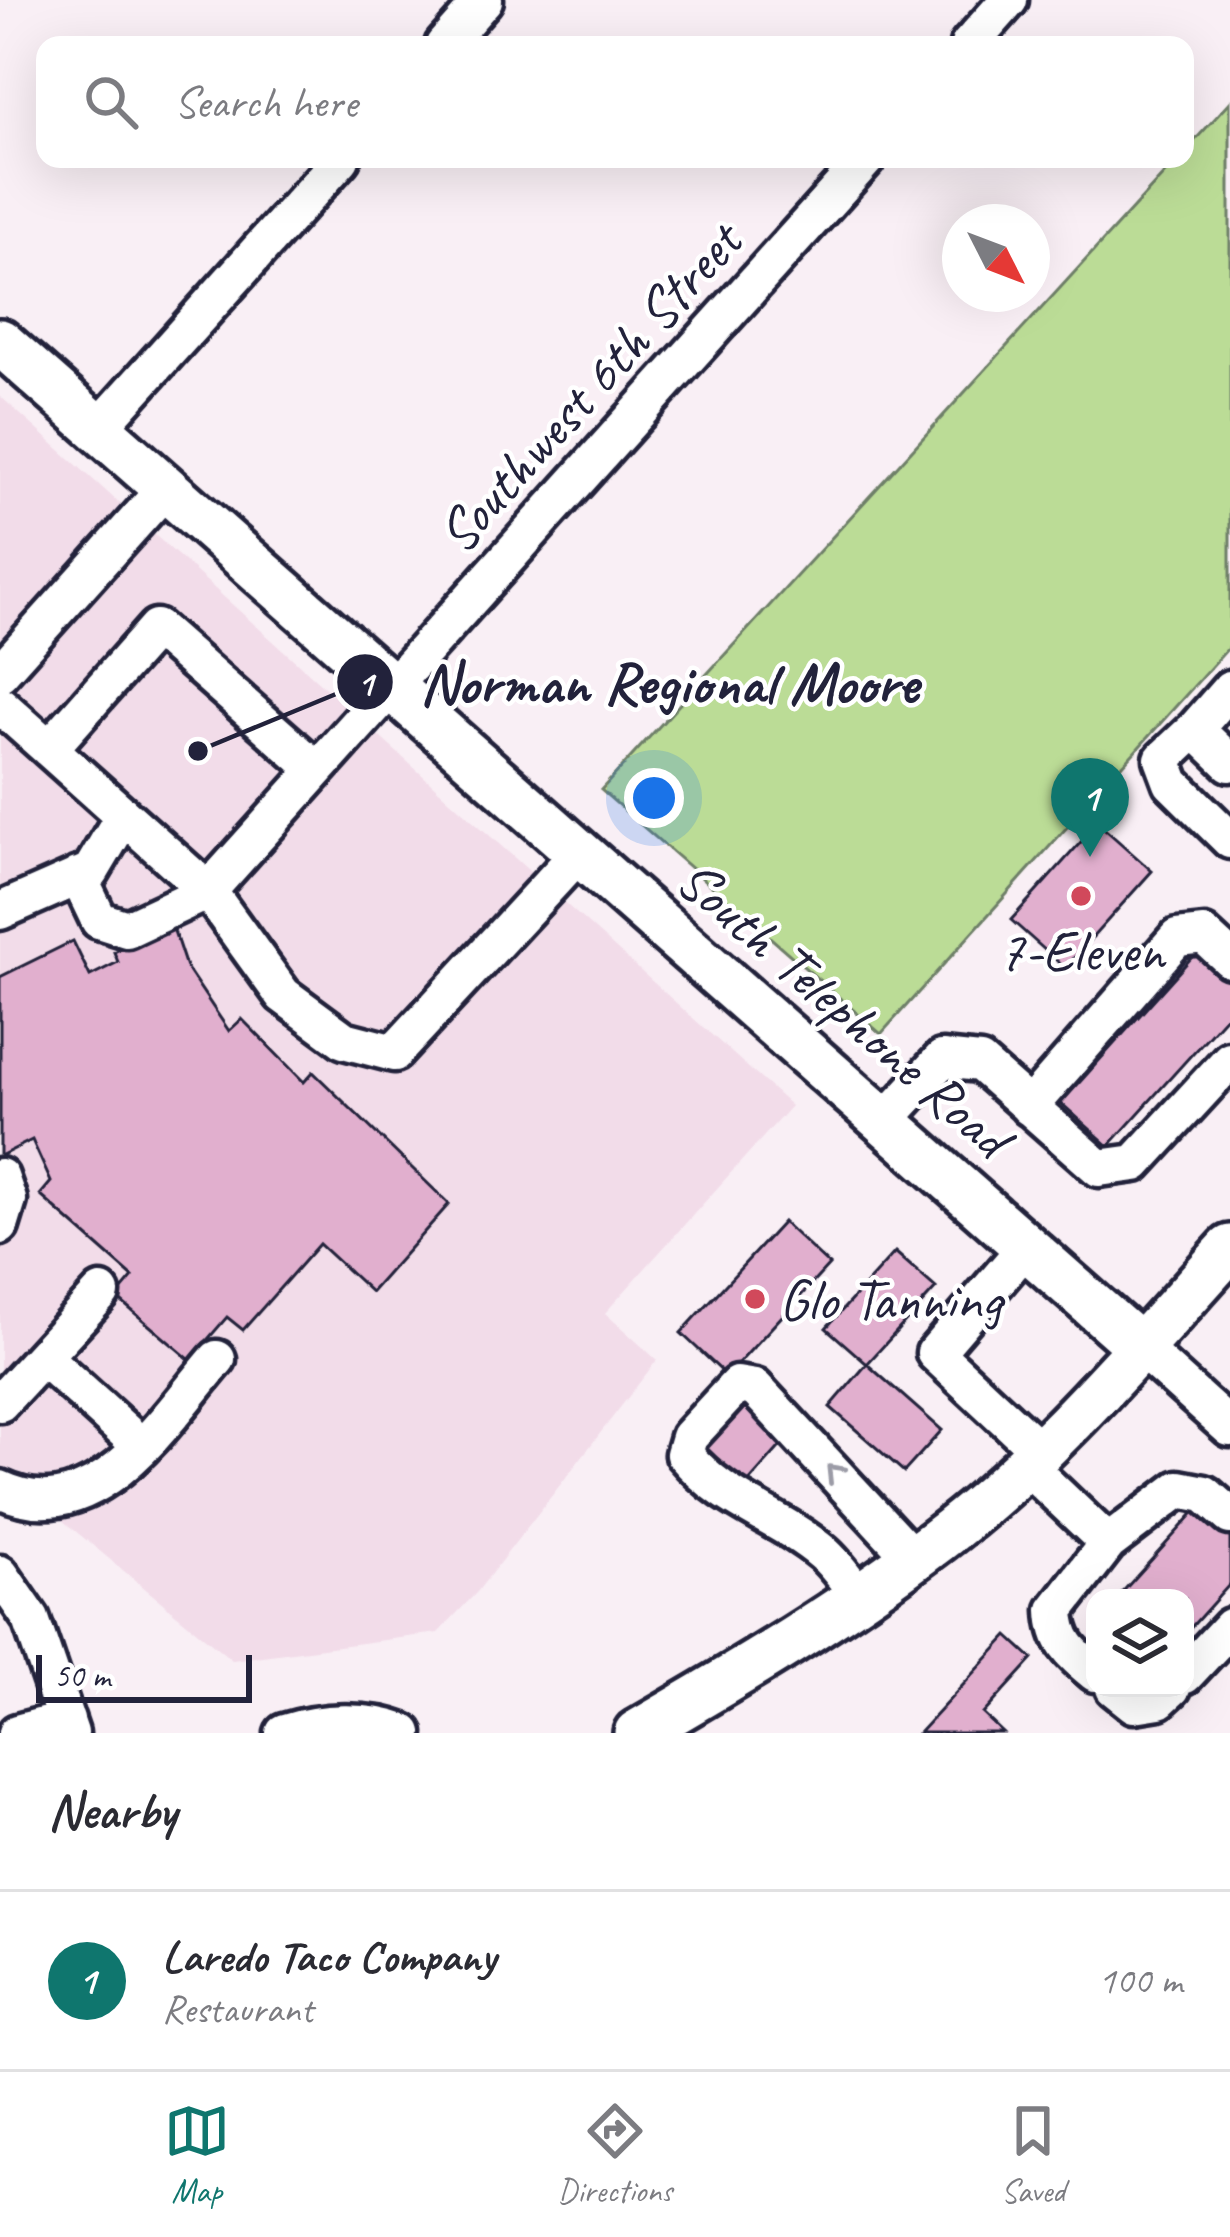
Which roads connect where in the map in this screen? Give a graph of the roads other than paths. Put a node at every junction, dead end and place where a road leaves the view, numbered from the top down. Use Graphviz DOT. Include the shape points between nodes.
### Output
graph roads {
  1 [pos="484,0"];
  2 [pos="1009,0"];
  3 [pos="452,36"];
  4 [pos="977,36"];
  5 [pos="333,168"];
  6 [pos="858,168"];
  7 [pos="0,342"];
  8 [pos="98,429"];
  9 [pos="166,489"];
  10 [pos="0,674"];
  11 [pos="389,686"];
  12 [pos="1230,689"];
  13 [pos="0,705"];
  14 [pos="1195,729"];
  15 [pos="49,749"];
  16 [pos="1230,763"];
  17 [pos="316,769"];
  18 [pos="123,817"];
  19 [pos="1230,840"];
  20 [pos="579,854"];
  21 [pos="78,876"];
  22 [pos="208,891"];
  23 [pos="0,911"];
  24 [pos="1230,959"];
  25 [pos="1230,1060"];
  26 [pos="1029,1106"];
  27 [pos="884,1122"];
  28 [pos="0,1177"];
  29 [pos="0,1226"];
  30 [pos="1026,1247"];
  31 [pos="1230,1248"];
  32 [pos="101,1293"];
  33 [pos="1140,1347"];
  34 [pos="43,1357"];
  35 [pos="217,1359"];
  36 [pos="0,1403"];
  37 [pos="1230,1428"];
  38 [pos="141,1446"];
  39 [pos="1033,1458"];
  40 [pos="0,1489"];
  41 [pos="1229,1513"];
  42 [pos="1108,1543"];
  43 [pos="913,1558"];
  44 [pos="0,1574"];
  45 [pos="860,1597"];
  46 [pos="1230,1628"];
  47 [pos="1086,1665"];
  48 [pos="1194,1666"];
  49 [pos="1125,1697"];
  50 [pos="1162,1697"];
  51 [pos="68,1726"];
  52 [pos="16,1733"];
  53 [pos="284,1733"];
  54 [pos="404,1733"];
  55 [pos="637,1733"];
  1 -- 3 [label="street"];
  2 -- 4 [label="street"];
  5 -- 8 [label="street"];
  6 -- 11 [label="street, Southwest 6th Street"];
  7 -- 8 [label="main road, South Telephone Road"];
  8 -- 9 [label="main road, South Telephone Road"];
  9 -- 10 [label="street"];
  9 -- 11 [label="main road, South Telephone Road"];
  11 -- 17 [label="street, Southwest 6th Street"];
  11 -- 20 [label="main road, South Telephone Road"];
  12 -- 14 [label="street"];
  13 -- 15 [label="street"];
  14 -- 16 [label="street"];
  14 -- 19 [label="street" via="1162,759 1172,783"];
  15 -- 17 [label="street" via="156,628"];
  15 -- 18 [label="street"];
  17 -- 22 [label="street, Southwest 6th Street"];
  18 -- 21 [label="street" via="91,871"];
  18 -- 22 [label="street"];
  20 -- 22 [label="street" via="394,1052 344,1040 283,994"];
  20 -- 27 [label="main road, South Telephone Road"];
  21 -- 22 [label="street" via="100,920 127,928"];
  21 -- 23 [label="street"];
  24 -- 26 [label="street" via="1204,935 1178,938"];
  25 -- 26 [label="street" via="1136,1163 1099,1168"];
  26 -- 27 [label="street" via="980,1063 942,1059"];
  27 -- 30 [label="main road, South Telephone Road"];
  28 -- 29 [label="street" via="8,1200"];
  30 -- 33 [label="main road, South Telephone Road"];
  30 -- 39 [label="street" via="935,1353"];
  31 -- 33 [label="main road"];
  32 -- 34 [label="street"];
  33 -- 37 [label="street, South Telephone Road"];
  33 -- 39 [label="main road"];
  34 -- 36 [label="street"];
  34 -- 38 [label="street"];
  35 -- 38 [label="street"];
  38 -- 40 [label="street" via="122,1468 64,1500"];
  39 -- 42 [label="street"];
  39 -- 43 [label="main road"];
  41 -- 42 [label="street" via="1204,1494 1179,1489"];
  42 -- 47 [label="street" via="1055,1610 1057,1633"];
  43 -- 45 [label="main road"];
  43 -- 45 [label="street, one-way" via="755,1388 737,1385 689,1437 684,1454 737,1503 825,1554"];
  44 -- 51 [label="street" via="31,1619"];
  45 -- 55 [label="main road"];
  46 -- 48 [label="street"];
  49 -- 50 [label="street" via="1134,1704"];
  51 -- 52 [label="street"];
  53 -- 54 [label="street" via="362,1724"];
}
